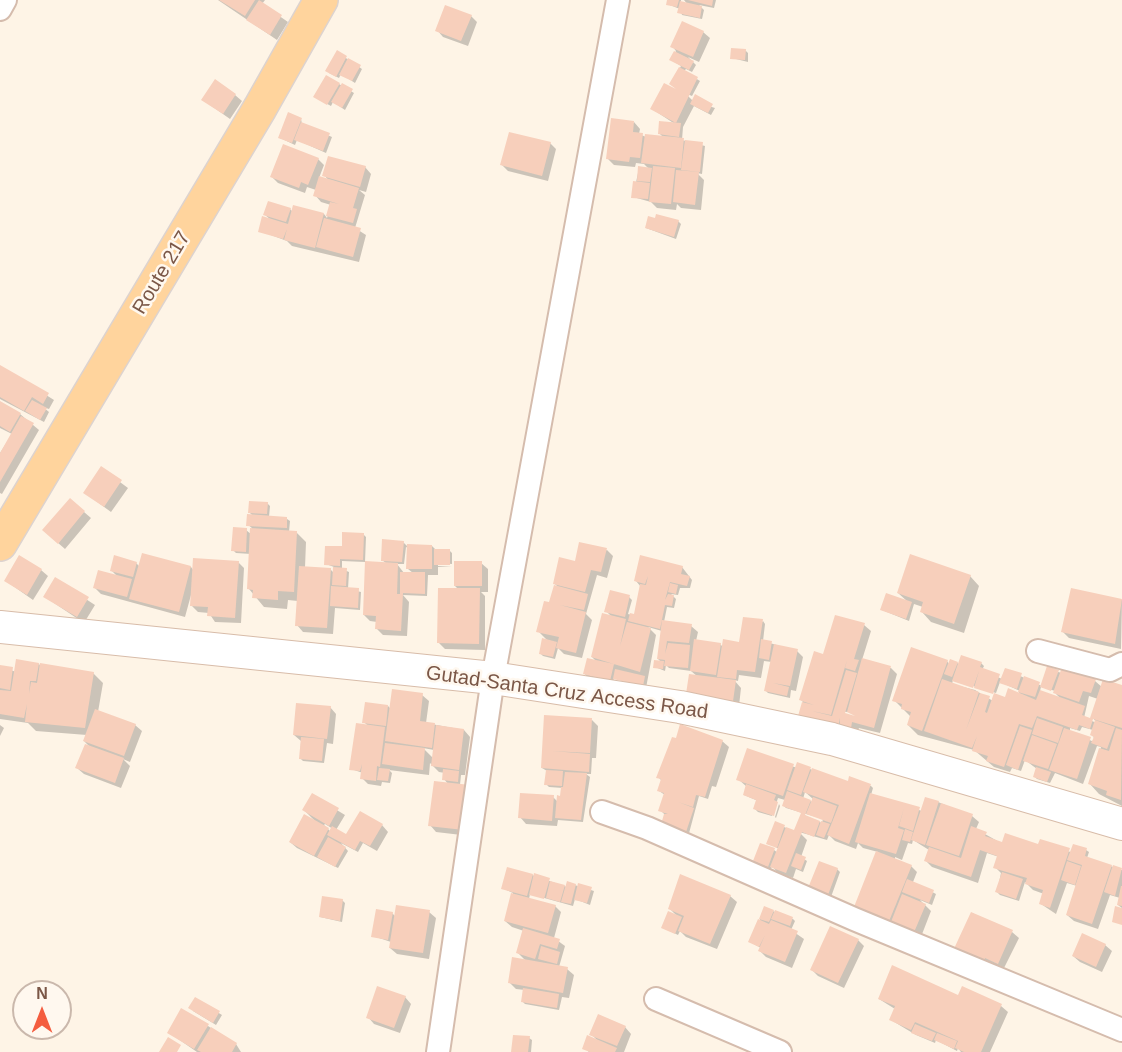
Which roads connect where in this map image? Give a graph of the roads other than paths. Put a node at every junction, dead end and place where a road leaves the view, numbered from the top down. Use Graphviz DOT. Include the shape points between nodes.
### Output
graph roads {
  1 [pos="5,0"];
  2 [pos="321,0"];
  3 [pos="618,0"];
  4 [pos="0,9"];
  5 [pos="0,544"];
  6 [pos="0,627"];
  7 [pos="1038,651"];
  8 [pos="1122,664"];
  9 [pos="493,678"];
  10 [pos="602,812"];
  11 [pos="1122,824"];
  12 [pos="656,999"];
  13 [pos="1122,1030"];
  14 [pos="438,1052"];
  15 [pos="780,1052"];
  1 -- 4 [label="street"];
  2 -- 5 [label="main road, Route 217"];
  3 -- 9 [label="street"];
  6 -- 9 [label="main road, Gutad-Santa Cruz Access Road"];
  7 -- 8 [label="street" via="1110,670"];
  9 -- 11 [label="main road, Gutad-Santa Cruz Access Road" via="680,707 832,739"];
  9 -- 14 [label="street"];
  10 -- 13 [label="street"];
  12 -- 15 [label="street"];
}
